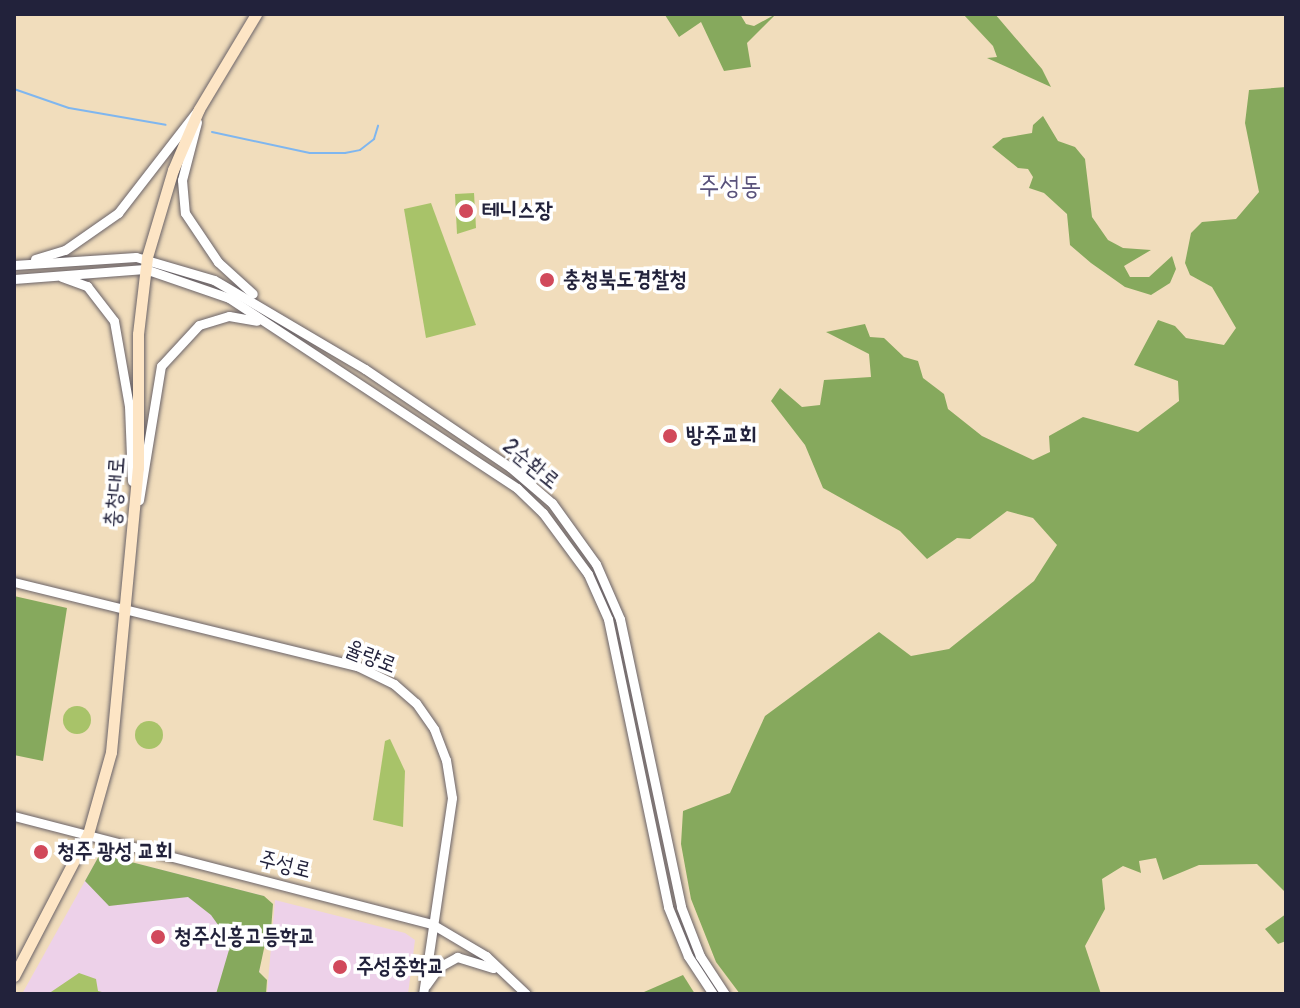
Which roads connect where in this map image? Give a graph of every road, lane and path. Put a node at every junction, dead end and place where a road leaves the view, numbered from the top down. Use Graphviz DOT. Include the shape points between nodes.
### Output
graph roads {
  1 [pos="256,14"];
  2 [pos="199,109"];
  3 [pos="146,263"];
  4 [pos="14,265"];
  5 [pos="38,276"];
  6 [pos="14,279"];
  7 [pos="260,303"];
  8 [pos="281,331"];
  9 [pos="133,523"];
  10 [pos="14,582"];
  11 [pos="126,609"];
  12 [pos="14,816"];
  13 [pos="88,834"];
  14 [pos="432,924"];
  15 [pos="504,974"];
  16 [pos="14,976"];
  17 [pos="424,991"];
  18 [pos="526,994"];
  19 [pos="713,994"];
  20 [pos="725,994"];
  1 -- 2 [label="main road, 충청대로"];
  2 -- 3 [label="main road, 충청대로" via="173,170"];
  2 -- 4 [label="street" via="175,132 118,213 65,250"];
  2 -- 7 [label="street" via="182,180 185,213 218,262"];
  3 -- 4 [label="street, 2순환로"];
  3 -- 5 [label="street, 2순환로"];
  3 -- 7 [label="street, 2순환로" via="214,280"];
  3 -- 8 [label="street, 2순환로" via="229,298"];
  3 -- 9 [label="main road, 충청대로" via="138,334"];
  5 -- 6 [label="street, 2순환로"];
  5 -- 9 [label="street" via="69,278 87,286 114,321 132,435"];
  7 -- 20 [label="street, 2순환로" via="510,467 552,503 596,564 620,619 681,907 696,948"];
  8 -- 9 [label="street" via="245,316 229,316 199,325 178,342 156,383 145,476"];
  8 -- 19 [label="street, 2순환로" via="517,488 567,542 608,619 674,925"];
  9 -- 11 [label="main road, 충청대로"];
  10 -- 11 [label="street, 율량로"];
  11 -- 13 [label="main road, 충청대로" via="111,752"];
  11 -- 14 [label="street, 율량로" via="357,666 394,684 416,703 434,729 452,798"];
  12 -- 13 [label="street, 주성로"];
  13 -- 14 [label="street, 주성로"];
  13 -- 16 [label="main road, 충청대로"];
  14 -- 15 [label="street, 주성로"];
  14 -- 17 [label="street, 율량로"];
  15 -- 17 [label="street" via="457,957 439,967"];
  15 -- 18 [label="street, 주성로"];
}
